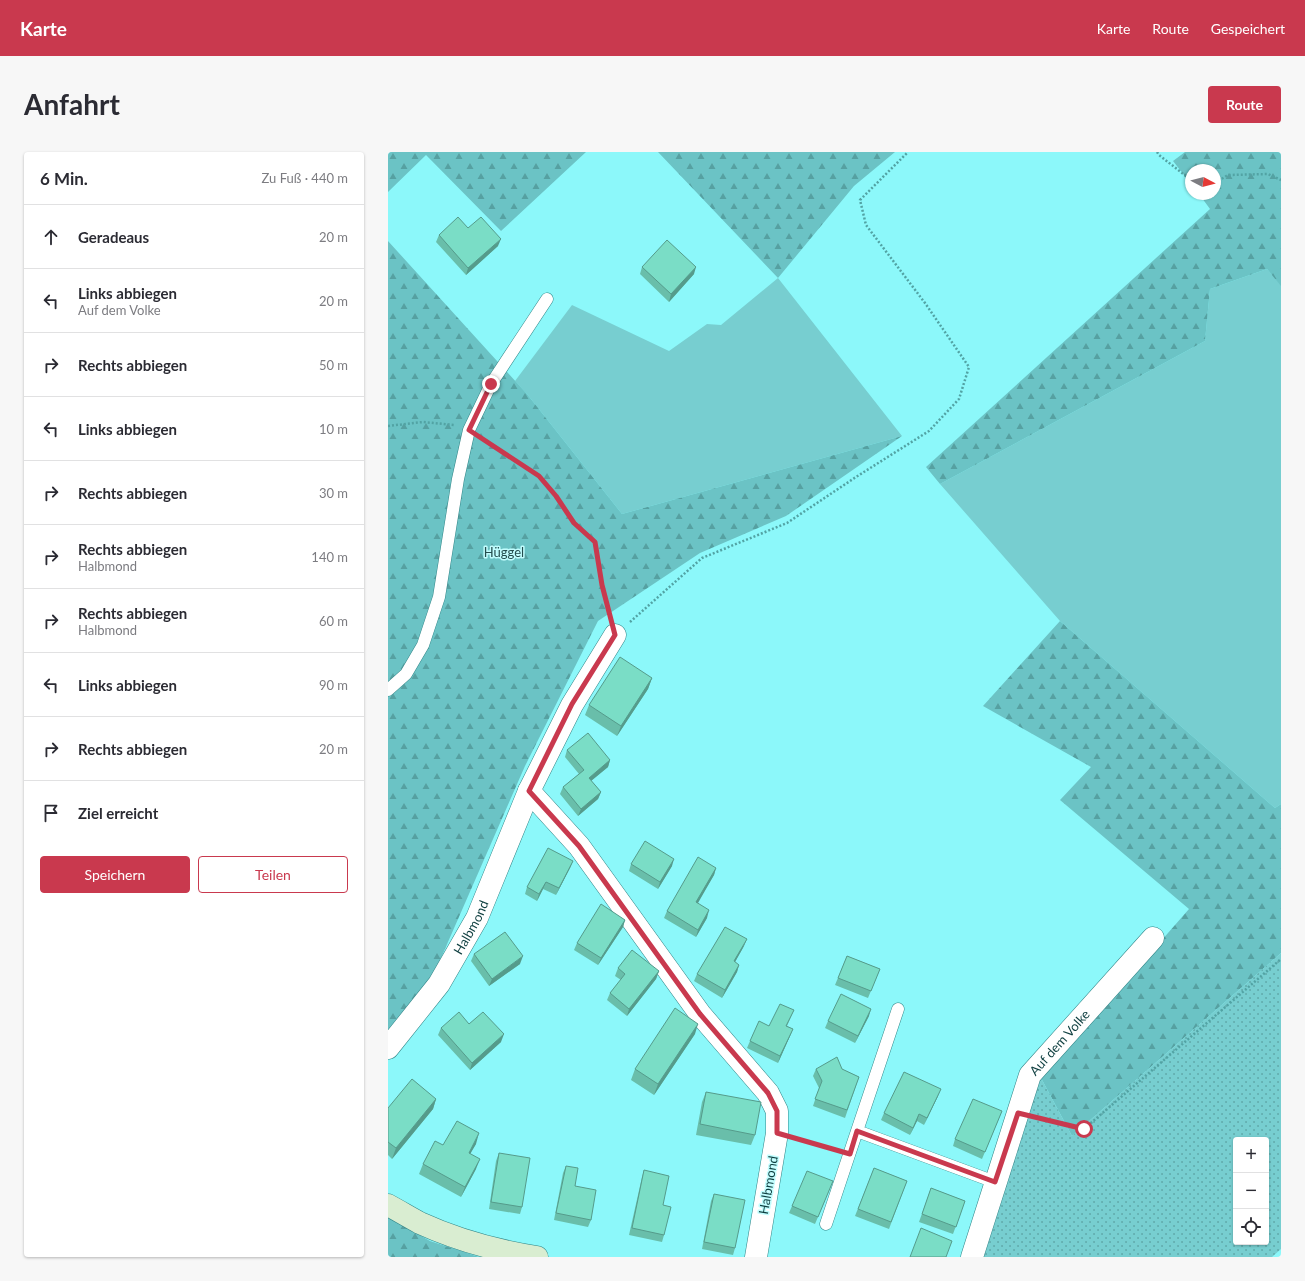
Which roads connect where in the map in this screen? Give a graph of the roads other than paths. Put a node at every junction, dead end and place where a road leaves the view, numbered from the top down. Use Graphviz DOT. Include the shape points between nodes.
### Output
graph roads {
  1 [pos="547,299"];
  2 [pos="615,635"];
  3 [pos="388,690"];
  4 [pos="529,791"];
  5 [pos="1153,938"];
  6 [pos="898,1009"];
  7 [pos="388,1048"];
  8 [pos="857,1131"];
  9 [pos="995,1182"];
  10 [pos="388,1205"];
  11 [pos="826,1224"];
  12 [pos="538,1257"];
  13 [pos="756,1257"];
  14 [pos="972,1257"];
  1 -- 3 [label="lane" via="491,384 469,430 438,597 423,645 406,674"];
  2 -- 4 [label="street, Halbmond" via="572,704"];
  4 -- 7 [label="street, Halbmond" via="478,918 439,984"];
  4 -- 13 [label="street, Halbmond" via="579,846 700,1014 768,1093 777,1111 777,1133"];
  5 -- 9 [label="street, Auf dem Volke" via="1030,1075"];
  6 -- 8 [label="lane"];
  8 -- 9 [label="lane"];
  8 -- 11 [label="lane"];
  9 -- 14 [label="street, Auf dem Volke"];
  10 -- 12 [label="street" via="421,1223 449,1234"];
}
